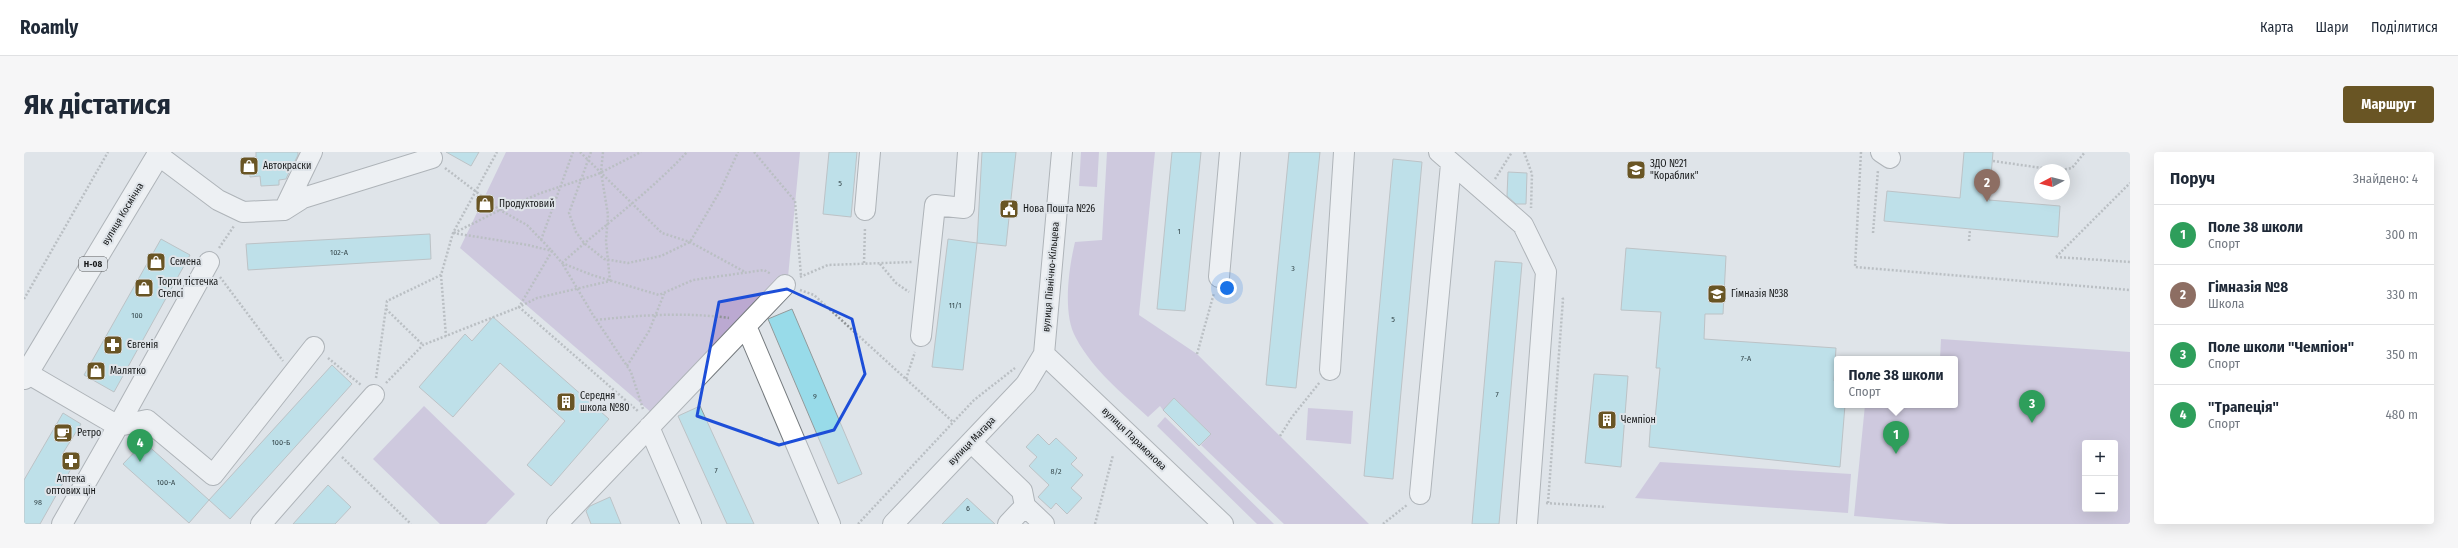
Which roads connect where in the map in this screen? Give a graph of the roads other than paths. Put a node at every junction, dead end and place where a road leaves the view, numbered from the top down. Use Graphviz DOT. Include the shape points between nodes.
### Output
graph roads {
  1 [pos="312,152"];
  2 [pos="870,152"];
  3 [pos="968,152"];
  4 [pos="1062,152"];
  5 [pos="1230,152"];
  6 [pos="1344,152"];
  7 [pos="159,153"];
  8 [pos="432,158"];
  9 [pos="1445,158"];
  10 [pos="284,210"];
  11 [pos="865,210"];
  12 [pos="209,262"];
  13 [pos="1219,277"];
  14 [pos="793,281"];
  15 [pos="746,326"];
  16 [pos="921,336"];
  17 [pos="314,347"];
  18 [pos="1044,354"];
  19 [pos="1330,370"];
  20 [pos="25,375"];
  21 [pos="374,395"];
  22 [pos="648,422"];
  23 [pos="118,426"];
  24 [pos="971,442"];
  25 [pos="1420,494"];
  26 [pos="1026,506"];
  27 [pos="564,521"];
  28 [pos="62,524"];
  29 [pos="261,524"];
  30 [pos="691,524"];
  31 [pos="830,524"];
  32 [pos="893,524"];
  33 [pos="1008,524"];
  34 [pos="1044,524"];
  35 [pos="1223,524"];
  36 [pos="1526,524"];
  1 -- 10 [label="street"];
  2 -- 11 [label="street"];
  3 -- 16 [label="street" via="964,208 935,205"];
  4 -- 18 [label="street, вулиця Північно-Кільцева"];
  5 -- 13 [label="street"];
  6 -- 19 [label="street"];
  7 -- 10 [label="street" via="218,200 243,212"];
  7 -- 20 [label="main road, вулиця Космічна / Н-08"];
  8 -- 10 [label="street" via="303,198"];
  9 -- 25 [label="street"];
  9 -- 36 [label="street" via="1523,225 1546,272"];
  12 -- 23 [label="street"];
  14 -- 15 [label="street"];
  15 -- 22 [label="street"];
  15 -- 31 [label="street"];
  17 -- 23 [label="street" via="213,475 147,420"];
  18 -- 24 [label="street, вулиця Магара" via="1026,384"];
  18 -- 35 [label="street, вулиця Парамонова"];
  20 -- 23 [label="street"];
  21 -- 29 [label="street"];
  22 -- 27 [label="street"];
  22 -- 30 [label="street"];
  23 -- 28 [label="street"];
  24 -- 26 [label="street" via="1022,491"];
  24 -- 32 [label="street, вулиця Магара"];
  26 -- 33 [label="street"];
  26 -- 34 [label="street"];
}
